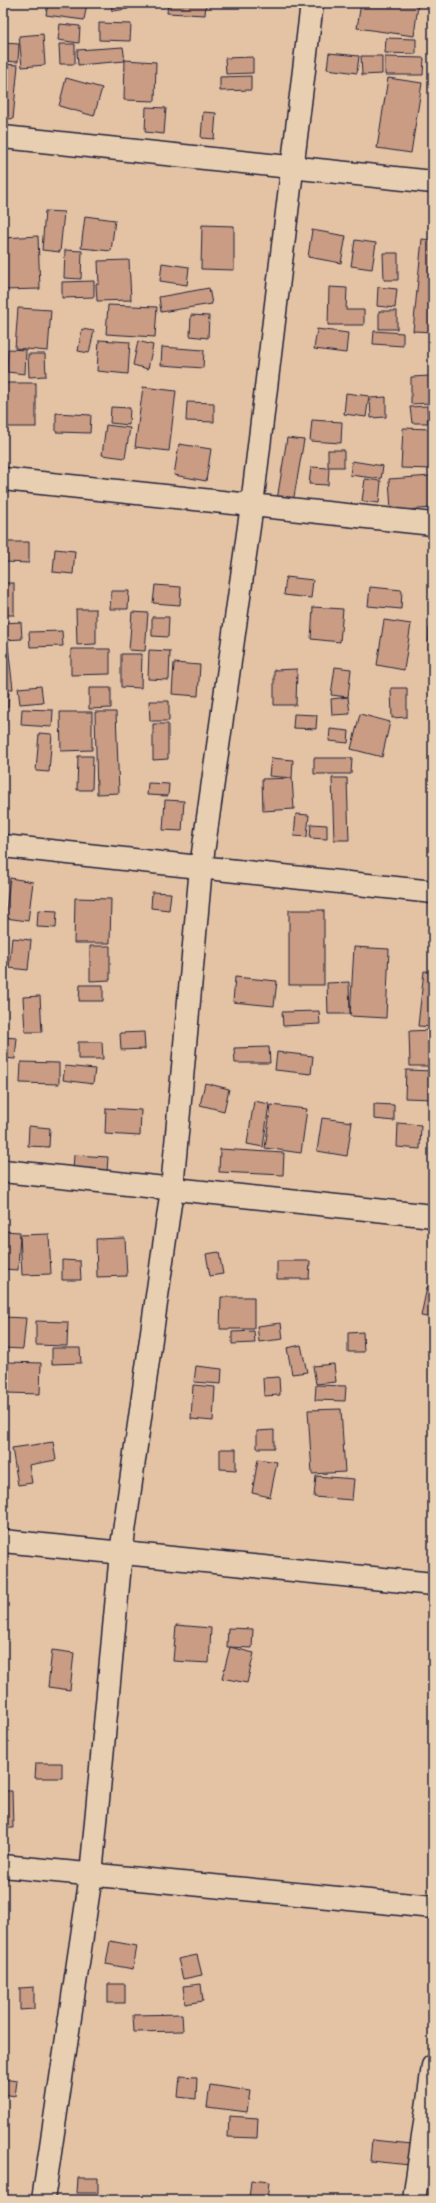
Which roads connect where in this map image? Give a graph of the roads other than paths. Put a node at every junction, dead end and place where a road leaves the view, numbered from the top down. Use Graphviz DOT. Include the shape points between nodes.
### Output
graph roads {
  1 [pos="312,3"];
  2 [pos="3,137"];
  3 [pos="292,167"];
  4 [pos="433,182"];
  5 [pos="3,479"];
  6 [pos="252,505"];
  7 [pos="433,524"];
  8 [pos="3,846"];
  9 [pos="201,867"];
  10 [pos="433,892"];
  11 [pos="3,1171"];
  12 [pos="172,1189"];
  13 [pos="433,1216"];
  14 [pos="3,1541"];
  15 [pos="121,1553"];
  16 [pos="433,1584"];
  17 [pos="3,1866"];
  18 [pos="91,1875"];
  19 [pos="433,1907"];
  20 [pos="433,2066"];
  21 [pos="43,2200"];
  22 [pos="414,2200"];
  1 -- 3 [label="street"];
  2 -- 3 [label="street"];
  3 -- 4 [label="street"];
  3 -- 6 [label="street"];
  5 -- 6 [label="street"];
  6 -- 7 [label="street"];
  6 -- 9 [label="street"];
  8 -- 9 [label="street"];
  9 -- 10 [label="street"];
  9 -- 12 [label="street"];
  11 -- 12 [label="street"];
  12 -- 13 [label="street"];
  12 -- 15 [label="street"];
  14 -- 15 [label="street"];
  15 -- 16 [label="street"];
  15 -- 18 [label="street"];
  17 -- 18 [label="street"];
  18 -- 19 [label="street"];
  18 -- 21 [label="street"];
  20 -- 22 [label="street"];
}
